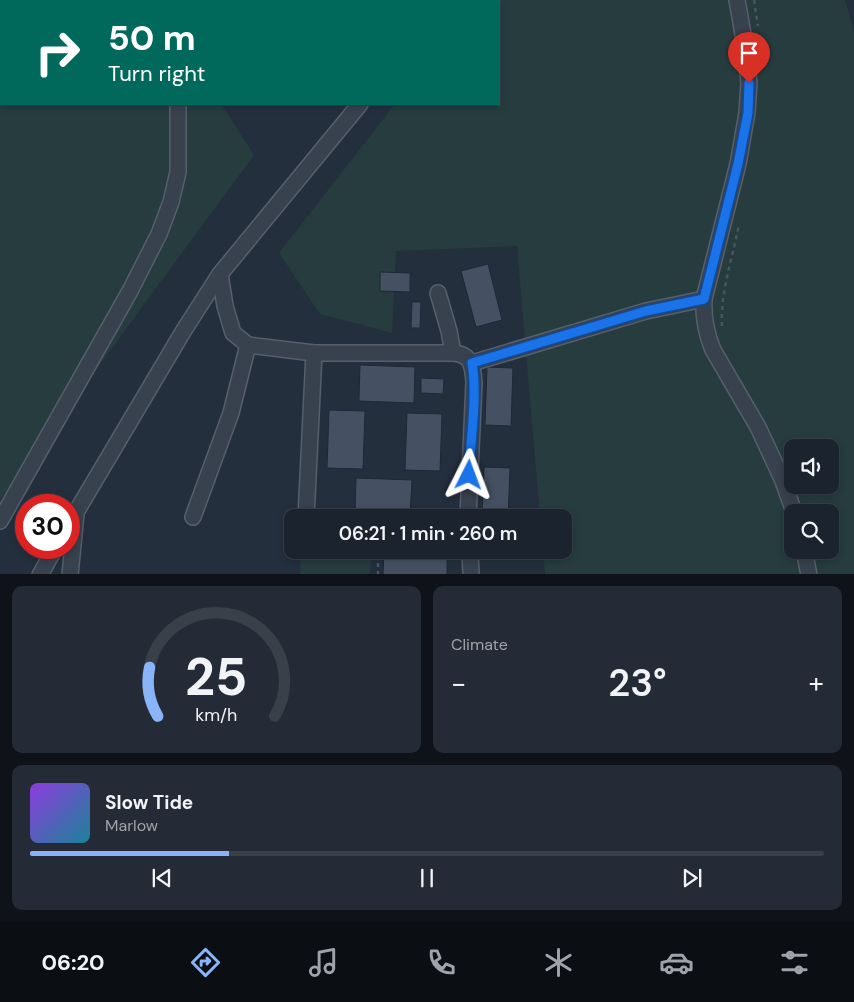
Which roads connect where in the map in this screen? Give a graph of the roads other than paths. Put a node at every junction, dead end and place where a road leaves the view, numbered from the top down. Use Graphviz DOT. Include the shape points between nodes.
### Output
graph roads {
  1 [pos="737,0"];
  2 [pos="178,105"];
  3 [pos="359,105"];
  4 [pos="220,274"];
  5 [pos="438,293"];
  6 [pos="704,299"];
  7 [pos="248,345"];
  8 [pos="314,353"];
  9 [pos="453,353"];
  10 [pos="472,363"];
  11 [pos="791,504"];
  12 [pos="80,505"];
  13 [pos="306,509"];
  14 [pos="468,509"];
  15 [pos="193,516"];
  16 [pos="0,521"];
  17 [pos="49,559"];
  18 [pos="71,559"];
  19 [pos="470,559"];
  20 [pos="806,559"];
  21 [pos="40,574"];
  22 [pos="70,574"];
  23 [pos="471,574"];
  24 [pos="809,574"];
  1 -- 6 [label="street" via="749,83 748,113"];
  2 -- 16 [label="street" via="178,172 159,234"];
  3 -- 4 [label="street"];
  4 -- 7 [label="street" via="233,333"];
  4 -- 12 [label="street"];
  5 -- 9 [label="street"];
  6 -- 10 [label="street" via="646,311"];
  6 -- 11 [label="street" via="703,315 708,338 758,427"];
  7 -- 8 [label="street"];
  7 -- 15 [label="street" via="231,413"];
  8 -- 9 [label="street"];
  8 -- 13 [label="street"];
  9 -- 10 [label="street" via="464,355"];
  10 -- 14 [label="street"];
  17 -- 21 [label="street"];
  18 -- 22 [label="street"];
  19 -- 23 [label="street"];
  20 -- 24 [label="street"];
}
